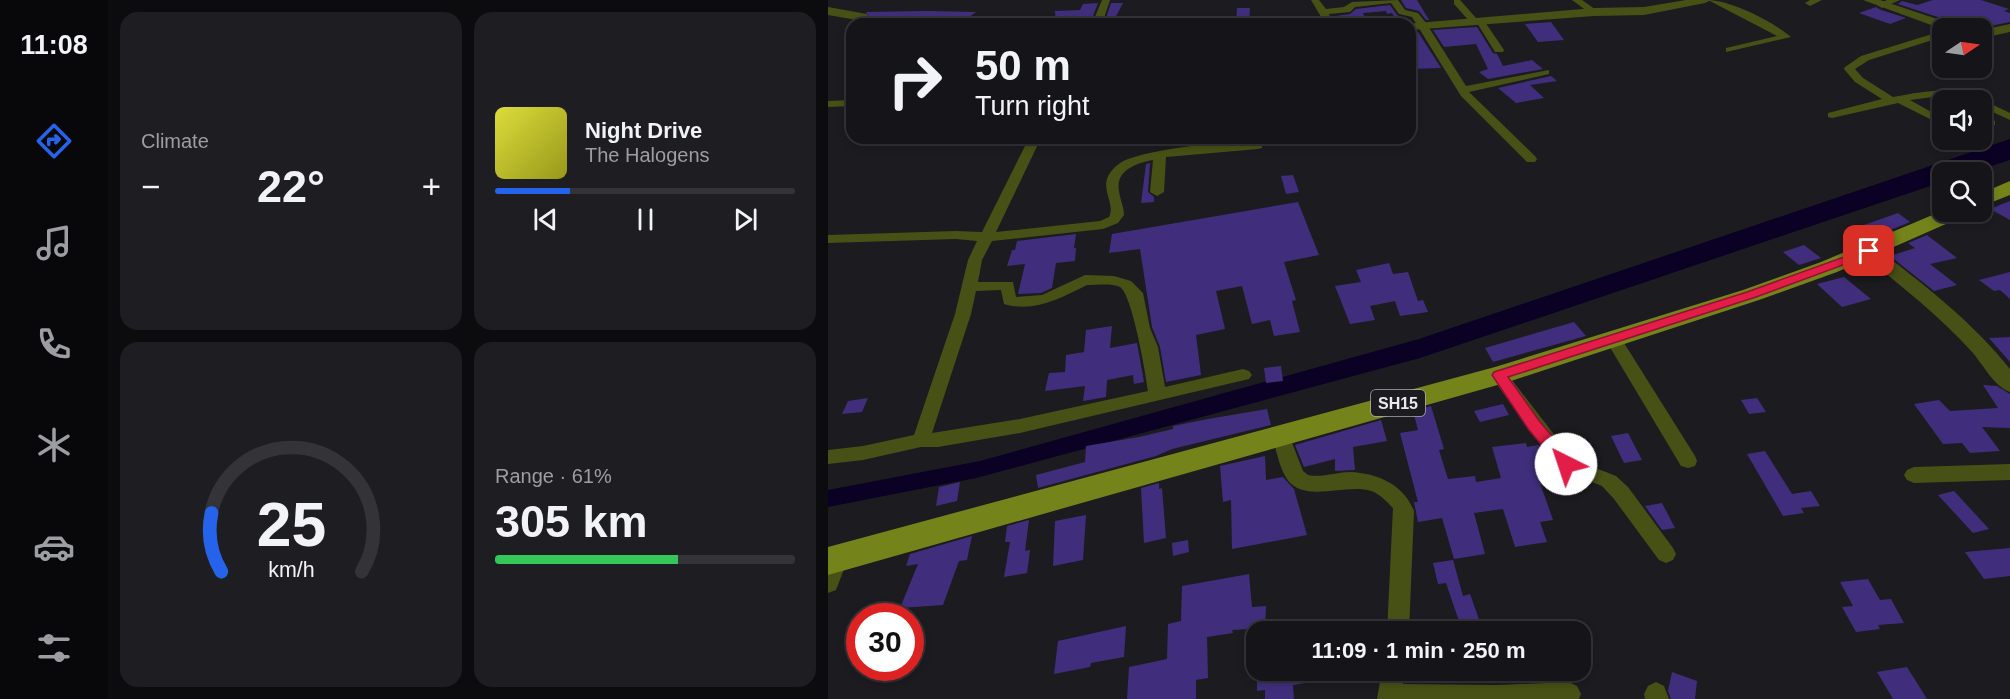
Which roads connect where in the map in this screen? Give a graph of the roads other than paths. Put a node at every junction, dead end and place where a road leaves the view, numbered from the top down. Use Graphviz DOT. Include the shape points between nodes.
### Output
graph roads {
  1 [pos="1106,0"];
  2 [pos="1315,0"];
  3 [pos="1393,0"];
  4 [pos="1576,0"];
  5 [pos="1705,0"];
  6 [pos="1869,0"];
  7 [pos="1896,0"];
  8 [pos="1457,2"];
  9 [pos="1882,5"];
  10 [pos="828,11"];
  11 [pos="1324,12"];
  12 [pos="1594,12"];
  13 [pos="863,18"];
  14 [pos="1099,18"];
  15 [pos="1326,18"];
  16 [pos="1416,18"];
  17 [pos="1477,21"];
  18 [pos="1932,22"];
  19 [pos="1418,26"];
  20 [pos="2010,28"];
  21 [pos="1992,32"];
  22 [pos="1932,37"];
  23 [pos="1499,50"];
  24 [pos="1730,50"];
  25 [pos="1545,72"];
  26 [pos="1462,90"];
  27 [pos="1932,94"];
  28 [pos="1897,101"];
  29 [pos="846,103"];
  30 [pos="828,104"];
  31 [pos="1992,109"];
  32 [pos="1832,116"];
  33 [pos="1932,117"];
  34 [pos="2010,117"];
  35 [pos="1032,144"];
  36 [pos="1258,145"];
  37 [pos="1160,155"];
  38 [pos="1532,159"];
  39 [pos="2010,187"];
  40 [pos="1157,192"];
  41 [pos="1992,195"];
  42 [pos="1934,222"];
  43 [pos="986,237"];
  44 [pos="828,239"];
  45 [pos="1869,251"];
  46 [pos="968,287"];
  47 [pos="1612,339"];
  48 [pos="1243,375"];
  49 [pos="1499,375"];
  50 [pos="2010,384"];
  51 [pos="1157,394"];
  52 [pos="1281,435"];
  53 [pos="921,440"];
  54 [pos="828,457"];
  55 [pos="1688,461"];
  56 [pos="2010,472"];
  57 [pos="1914,475"];
  58 [pos="1666,554"];
  59 [pos="831,568"];
  60 [pos="1399,621"];
  61 [pos="1392,681"];
  62 [pos="1569,694"];
  63 [pos="1390,697"];
  1 -- 14 [label="street"];
  2 -- 11 [label="street"];
  3 -- 11 [label="street"];
  3 -- 16 [label="street" via="1402,12"];
  4 -- 12 [label="street"];
  5 -- 12 [label="street" via="1644,11"];
  5 -- 24 [label="street" via="1745,14 1786,37"];
  6 -- 9 [label="street"];
  7 -- 9 [label="street"];
  8 -- 17 [label="street"];
  9 -- 18 [label="street"];
  10 -- 13 [label="street"];
  11 -- 15 [label="street"];
  12 -- 17 [label="street"];
  17 -- 19 [label="street"];
  17 -- 23 [label="street"];
  19 -- 26 [label="street" via="1445,59"];
  20 -- 21 [label="street"];
  22 -- 28 [label="street" via="1865,58 1849,69 1859,80"];
  25 -- 26 [label="street"];
  26 -- 38 [label="street"];
  27 -- 28 [label="street"];
  28 -- 32 [label="street"];
  28 -- 33 [label="street"];
  29 -- 30 [label="street"];
  31 -- 34 [label="street"];
  35 -- 43 [label="street"];
  36 -- 37 [label="street"];
  37 -- 40 [label="street"];
  37 -- 43 [label="street" via="1132,160 1114,175 1110,187 1119,212 1110,223"];
  39 -- 41 [label="main road"];
  42 -- 45 [label="main road, SH15"];
  43 -- 44 [label="street"];
  43 -- 46 [label="street"];
  45 -- 47 [label="main road, SH15" via="1751,295"];
  45 -- 50 [label="street" via="1950,319"];
  46 -- 51 [label="street" via="1008,285 1009,301 1016,303 1046,299 1085,280 1126,284 1135,293 1150,347"];
  46 -- 53 [label="street"];
  47 -- 49 [label="main road, SH15"];
  47 -- 55 [label="street"];
  48 -- 51 [label="street"];
  49 -- 52 [label="main road, SH15"];
  49 -- 58 [label="street" via="1566,464 1609,481"];
  51 -- 53 [label="street" via="983,433"];
  52 -- 59 [label="main road, SH15"];
  52 -- 60 [label="street" via="1295,475 1303,482 1351,480 1378,484 1401,503 1404,511"];
  53 -- 54 [label="street"];
  56 -- 57 [label="street"];
  61 -- 63 [label="street"];
  62 -- 63 [label="street"];
}
